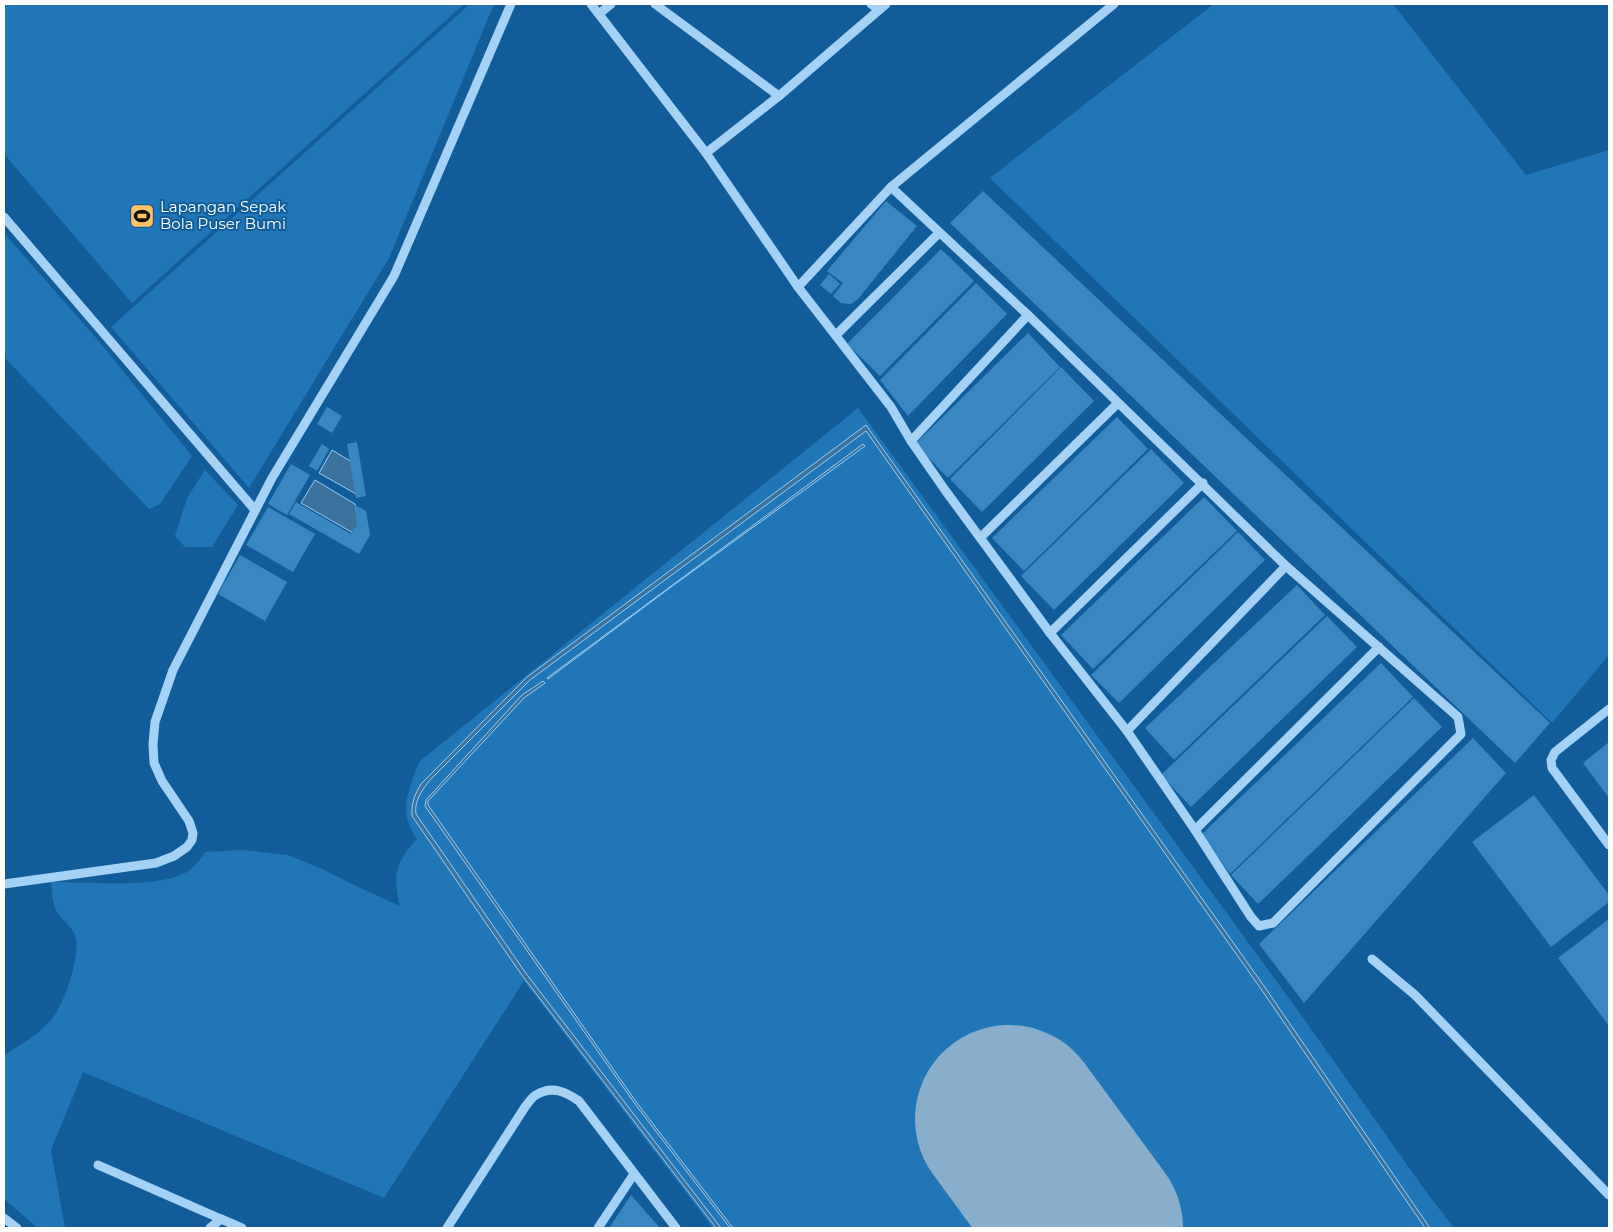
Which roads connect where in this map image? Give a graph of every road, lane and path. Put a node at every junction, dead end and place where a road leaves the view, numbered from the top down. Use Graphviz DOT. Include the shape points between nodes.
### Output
graph roads {
  1 [pos="511,4"];
  2 [pos="591,4"];
  3 [pos="611,4"];
  4 [pos="655,4"];
  5 [pos="871,4"];
  6 [pos="1114,4"];
  7 [pos="883,7"];
  8 [pos="599,14"];
  9 [pos="779,96"];
  10 [pos="706,153"];
  11 [pos="891,186"];
  12 [pos="4,217"];
  13 [pos="939,232"];
  14 [pos="798,287"];
  15 [pos="1028,315"];
  16 [pos="836,335"];
  17 [pos="1118,403"];
  18 [pos="911,441"];
  19 [pos="1202,483"];
  20 [pos="255,510"];
  21 [pos="981,537"];
  22 [pos="1286,566"];
  23 [pos="1050,632"];
  24 [pos="1379,646"];
  25 [pos="1609,708"];
  26 [pos="1127,731"];
  27 [pos="1195,830"];
  28 [pos="1609,845"];
  29 [pos="4,884"];
  30 [pos="1372,959"];
  31 [pos="98,1165"];
  32 [pos="634,1174"];
  33 [pos="1609,1195"];
  34 [pos="4,1218"];
  35 [pos="221,1219"];
  36 [pos="17,1228"];
  37 [pos="210,1228"];
  38 [pos="242,1228"];
  39 [pos="448,1228"];
  40 [pos="598,1228"];
  41 [pos="676,1228"];
  1 -- 20 [label="street" via="394,276"];
  2 -- 8 [label="street"];
  3 -- 8 [label="street"];
  4 -- 9 [label="street"];
  5 -- 7 [label="street"];
  6 -- 11 [label="street"];
  7 -- 9 [label="street"];
  8 -- 10 [label="street"];
  9 -- 10 [label="street"];
  10 -- 14 [label="street"];
  11 -- 13 [label="street"];
  11 -- 14 [label="street"];
  12 -- 20 [label="street"];
  13 -- 15 [label="street"];
  13 -- 16 [label="street"];
  14 -- 16 [label="street"];
  15 -- 17 [label="street"];
  15 -- 18 [label="street"];
  16 -- 18 [label="street" via="891,407"];
  17 -- 19 [label="street"];
  17 -- 21 [label="street"];
  18 -- 21 [label="street"];
  19 -- 22 [label="street"];
  19 -- 23 [label="street"];
  20 -- 29 [label="street" via="173,670 155,722 154,763 189,821 192,840 174,856 156,863"];
  21 -- 23 [label="street"];
  22 -- 24 [label="street"];
  22 -- 26 [label="street"];
  23 -- 26 [label="street"];
  24 -- 27 [label="street"];
  24 -- 27 [label="street" via="1458,717 1460,734 1273,923 1259,926 1251,917"];
  25 -- 28 [label="street" via="1555,752 1551,760 1552,768"];
  26 -- 27 [label="street"];
  30 -- 33 [label="street" via="1415,995"];
  31 -- 35 [label="street"];
  32 -- 39 [label="street" via="579,1100 565,1092 552,1090 536,1094"];
  32 -- 40 [label="street"];
  32 -- 41 [label="street"];
  34 -- 36 [label="street"];
  35 -- 37 [label="street"];
  35 -- 38 [label="street"];
}
